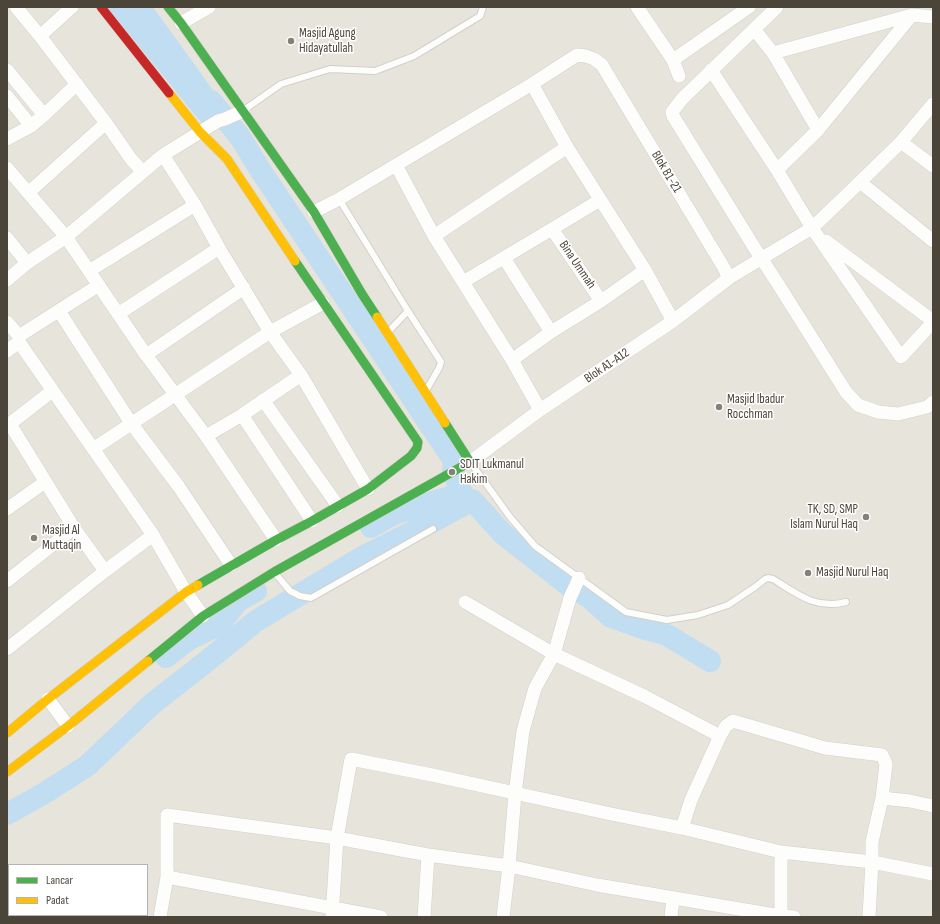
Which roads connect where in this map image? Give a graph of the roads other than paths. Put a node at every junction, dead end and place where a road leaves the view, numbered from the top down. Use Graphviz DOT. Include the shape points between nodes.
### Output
graph roads {
  1 [pos="16,7"];
  2 [pos="72,7"];
  3 [pos="101,7"];
  4 [pos="209,7"];
  5 [pos="483,7"];
  6 [pos="637,7"];
  7 [pos="749,7"];
  8 [pos="776,7"];
  9 [pos="171,8"];
  10 [pos="912,15"];
  11 [pos="933,17"];
  12 [pos="181,23"];
  13 [pos="754,29"];
  14 [pos="40,36"];
  15 [pos="773,53"];
  16 [pos="673,60"];
  17 [pos="7,70"];
  18 [pos="711,70"];
  19 [pos="679,76"];
  20 [pos="77,84"];
  21 [pos="532,84"];
  22 [pos="7,96"];
  23 [pos="933,104"];
  24 [pos="240,112"];
  25 [pos="44,115"];
  26 [pos="106,123"];
  27 [pos="30,126"];
  28 [pos="818,130"];
  29 [pos="200,132"];
  30 [pos="7,139"];
  31 [pos="901,142"];
  32 [pos="567,147"];
  33 [pos="163,155"];
  34 [pos="396,165"];
  35 [pos="933,166"];
  36 [pos="7,168"];
  37 [pos="777,170"];
  38 [pos="143,172"];
  39 [pos="860,182"];
  40 [pos="28,193"];
  41 [pos="339,200"];
  42 [pos="600,200"];
  43 [pos="195,205"];
  44 [pos="314,212"];
  45 [pos="552,229"];
  46 [pos="814,231"];
  47 [pos="434,236"];
  48 [pos="66,237"];
  49 [pos="7,238"];
  50 [pos="933,241"];
  51 [pos="219,248"];
  52 [pos="504,258"];
  53 [pos="761,258"];
  54 [pos="28,263"];
  55 [pos="645,270"];
  56 [pos="89,271"];
  57 [pos="729,278"];
  58 [pos="7,280"];
  59 [pos="463,282"];
  60 [pos="99,285"];
  61 [pos="244,288"];
  62 [pos="601,301"];
  63 [pos="324,303"];
  64 [pos="59,311"];
  65 [pos="408,311"];
  66 [pos="118,314"];
  67 [pos="673,321"];
  68 [pos="933,321"];
  69 [pos="7,322"];
  70 [pos="270,332"];
  71 [pos="551,332"];
  72 [pos="387,333"];
  73 [pos="19,339"];
  74 [pos="7,351"];
  75 [pos="146,355"];
  76 [pos="512,360"];
  77 [pos="301,375"];
  78 [pos="52,391"];
  79 [pos="425,392"];
  80 [pos="175,394"];
  81 [pos="263,400"];
  82 [pos="933,402"];
  83 [pos="540,410"];
  84 [pos="242,415"];
  85 [pos="131,423"];
  86 [pos="8,425"];
  87 [pos="206,436"];
  88 [pos="93,448"];
  89 [pos="470,462"];
  90 [pos="45,482"];
  91 [pos="368,489"];
  92 [pos="338,506"];
  93 [pos="7,509"];
  94 [pos="312,521"];
  95 [pos="74,528"];
  96 [pos="433,529"];
  97 [pos="153,535"];
  98 [pos="276,540"];
  99 [pos="231,566"];
  100 [pos="105,571"];
  101 [pos="274,572"];
  102 [pos="7,581"];
  103 [pos="577,582"];
  104 [pos="187,594"];
  105 [pos="465,602"];
  106 [pos="846,602"];
  107 [pos="200,612"];
  108 [pos="7,649"];
  109 [pos="554,654"];
  110 [pos="49,701"];
  111 [pos="65,722"];
  112 [pos="7,733"];
  113 [pos="720,736"];
  114 [pos="7,772"];
  115 [pos="515,794"];
  116 [pos="882,798"];
  117 [pos="933,806"];
  118 [pos="682,828"];
  119 [pos="338,838"];
  120 [pos="781,852"];
  121 [pos="428,855"];
  122 [pos="872,862"];
  123 [pos="509,866"];
  124 [pos="933,874"];
  125 [pos="167,877"];
  126 [pos="673,898"];
  127 [pos="332,912"];
  128 [pos="160,917"];
  129 [pos="381,917"];
  130 [pos="424,917"];
  131 [pos="503,917"];
  132 [pos="671,917"];
  133 [pos="785,917"];
  134 [pos="869,917"];
  1 -- 14 [label="street"];
  2 -- 14 [label="street"];
  3 -- 29 [label="street"];
  4 -- 12 [label="street"];
  5 -- 24 [label="lane" via="480,16 414,56 375,71 330,70 281,84"];
  6 -- 16 [label="street"];
  7 -- 16 [label="street"];
  8 -- 13 [label="street"];
  9 -- 12 [label="street"];
  10 -- 11 [label="street"];
  10 -- 15 [label="street"];
  10 -- 28 [label="street"];
  12 -- 24 [label="street"];
  13 -- 15 [label="street"];
  13 -- 18 [label="street"];
  14 -- 20 [label="street"];
  15 -- 28 [label="street"];
  16 -- 19 [label="street"];
  17 -- 25 [label="street"];
  18 -- 37 [label="street"];
  18 -- 53 [label="street" via="672,112"];
  20 -- 25 [label="street"];
  20 -- 26 [label="street"];
  21 -- 32 [label="street"];
  21 -- 34 [label="street"];
  21 -- 57 [label="street, Blok B1-21" via="577,55 594,59 602,65"];
  22 -- 27 [label="street"];
  23 -- 31 [label="street, Blok A1-A12"];
  24 -- 29 [label="street"];
  24 -- 44 [label="street"];
  25 -- 27 [label="street"];
  26 -- 38 [label="street"];
  26 -- 40 [label="street"];
  27 -- 30 [label="street"];
  28 -- 37 [label="street"];
  29 -- 33 [label="street"];
  29 -- 63 [label="street" via="227,160"];
  31 -- 35 [label="street"];
  31 -- 39 [label="street, Blok A1-A12"];
  32 -- 42 [label="street"];
  32 -- 47 [label="street"];
  33 -- 38 [label="street"];
  33 -- 43 [label="street"];
  34 -- 41 [label="street"];
  34 -- 47 [label="street"];
  36 -- 40 [label="street"];
  37 -- 46 [label="street"];
  38 -- 48 [label="street"];
  39 -- 46 [label="street, Blok A1-A12"];
  39 -- 50 [label="street"];
  40 -- 48 [label="street"];
  41 -- 44 [label="street"];
  41 -- 65 [label="lane"];
  42 -- 45 [label="street"];
  42 -- 55 [label="street"];
  43 -- 51 [label="street"];
  43 -- 56 [label="street"];
  44 -- 72 [label="street"];
  45 -- 52 [label="street"];
  45 -- 62 [label="street, Bina Ummah"];
  46 -- 53 [label="street, Blok A1-A12"];
  46 -- 68 [label="street"];
  46 -- 68 [label="street" via="901,357"];
  47 -- 59 [label="street"];
  48 -- 54 [label="street"];
  48 -- 56 [label="street"];
  49 -- 54 [label="street"];
  51 -- 61 [label="street"];
  51 -- 66 [label="street"];
  52 -- 59 [label="street"];
  52 -- 71 [label="street"];
  53 -- 57 [label="street, Blok A1-A12"];
  53 -- 82 [label="street" via="846,392 858,405 878,412 898,414 928,407"];
  54 -- 58 [label="street"];
  55 -- 62 [label="street"];
  55 -- 67 [label="street"];
  56 -- 60 [label="street"];
  57 -- 67 [label="street, Blok A1-A12"];
  59 -- 76 [label="street"];
  60 -- 64 [label="street"];
  60 -- 66 [label="street"];
  61 -- 70 [label="street"];
  61 -- 75 [label="street"];
  62 -- 71 [label="street"];
  63 -- 70 [label="street"];
  63 -- 91 [label="street" via="418,442 411,456"];
  64 -- 73 [label="street"];
  64 -- 85 [label="street"];
  65 -- 72 [label="lane"];
  65 -- 79 [label="lane" via="441,362"];
  66 -- 75 [label="street"];
  67 -- 83 [label="street, Blok A1-A12"];
  69 -- 73 [label="street"];
  70 -- 77 [label="street"];
  70 -- 80 [label="street"];
  71 -- 76 [label="street"];
  72 -- 79 [label="street"];
  73 -- 74 [label="street"];
  73 -- 78 [label="street"];
  75 -- 80 [label="street"];
  76 -- 83 [label="street"];
  77 -- 81 [label="street"];
  77 -- 91 [label="street"];
  78 -- 86 [label="street"];
  78 -- 88 [label="street"];
  79 -- 89 [label="street"];
  80 -- 85 [label="street"];
  80 -- 87 [label="street"];
  81 -- 84 [label="street"];
  81 -- 92 [label="street"];
  83 -- 89 [label="street, Blok A1-A12"];
  84 -- 87 [label="street"];
  84 -- 94 [label="street"];
  85 -- 88 [label="street"];
  85 -- 99 [label="street" via="179,487"];
  86 -- 90 [label="street"];
  87 -- 98 [label="street"];
  88 -- 97 [label="street"];
  89 -- 101 [label="street"];
  89 -- 103 [label="lane" via="510,517 535,546"];
  90 -- 93 [label="street"];
  90 -- 95 [label="street"];
  91 -- 92 [label="street"];
  92 -- 94 [label="street"];
  94 -- 98 [label="street"];
  95 -- 100 [label="street"];
  95 -- 102 [label="street"];
  96 -- 101 [label="lane" via="311,598 290,591"];
  97 -- 100 [label="street"];
  97 -- 104 [label="street"];
  98 -- 99 [label="street"];
  99 -- 104 [label="street"];
  100 -- 108 [label="street"];
  101 -- 107 [label="street"];
  103 -- 106 [label="lane" via="626,612 667,620 698,615 728,605 768,578 808,600 824,604"];
  103 -- 109 [label="street"];
  104 -- 107 [label="street"];
  104 -- 110 [label="street"];
  105 -- 109 [label="street"];
  107 -- 111 [label="street"];
  109 -- 113 [label="street" via="644,696"];
  109 -- 115 [label="street" via="534,688 523,731"];
  110 -- 111 [label="street"];
  110 -- 112 [label="street"];
  111 -- 114 [label="street"];
  113 -- 116 [label="street" via="726,726 733,721 825,748 882,755 886,764"];
  113 -- 118 [label="street" via="691,800"];
  115 -- 118 [label="street"];
  115 -- 119 [label="street" via="351,759"];
  115 -- 123 [label="street"];
  116 -- 117 [label="street"];
  116 -- 122 [label="street" via="872,842"];
  118 -- 120 [label="street"];
  119 -- 121 [label="street"];
  119 -- 125 [label="street" via="167,815"];
  119 -- 127 [label="street"];
  120 -- 122 [label="street"];
  120 -- 133 [label="street"];
  121 -- 123 [label="street"];
  121 -- 130 [label="street"];
  122 -- 124 [label="street"];
  122 -- 134 [label="street"];
  123 -- 126 [label="street"];
  123 -- 131 [label="street"];
  125 -- 127 [label="street"];
  125 -- 128 [label="street"];
  126 -- 132 [label="street"];
  126 -- 133 [label="street"];
  127 -- 129 [label="street"];
}
